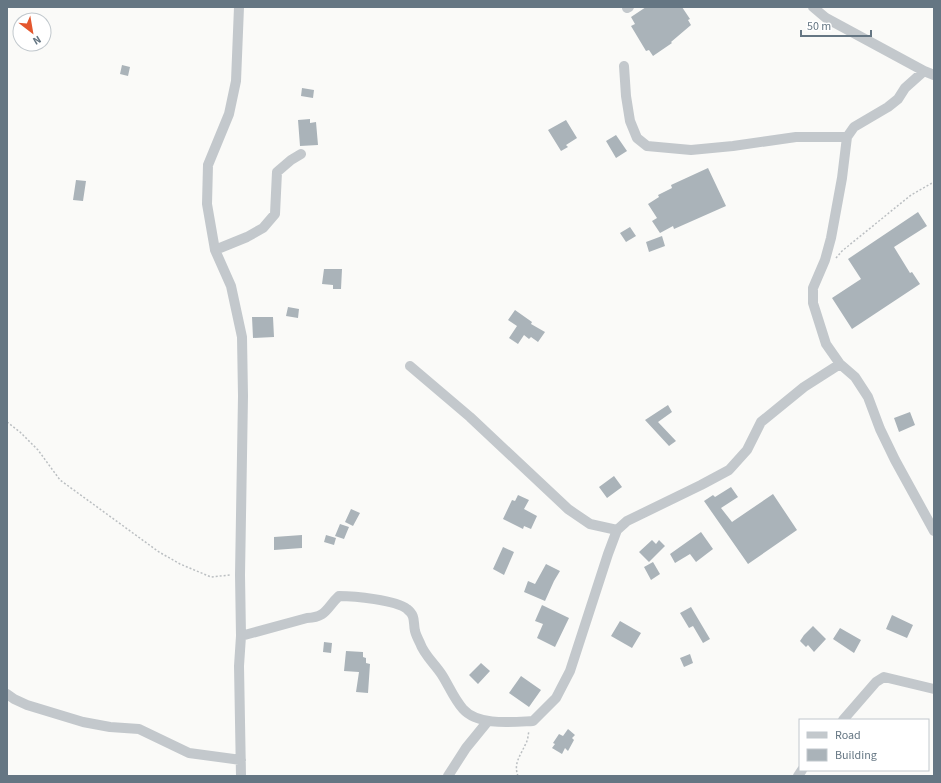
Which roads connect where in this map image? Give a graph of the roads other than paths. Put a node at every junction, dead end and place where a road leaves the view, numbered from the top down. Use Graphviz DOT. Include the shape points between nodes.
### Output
graph roads {
  1 [pos="239,7"];
  2 [pos="813,7"];
  3 [pos="624,66"];
  4 [pos="929,73"];
  5 [pos="847,137"];
  6 [pos="301,154"];
  7 [pos="215,250"];
  8 [pos="840,364"];
  9 [pos="410,366"];
  10 [pos="617,530"];
  11 [pos="934,531"];
  12 [pos="241,636"];
  13 [pos="934,689"];
  14 [pos="7,694"];
  15 [pos="844,719"];
  16 [pos="488,721"];
  17 [pos="241,760"];
  18 [pos="241,776"];
  19 [pos="448,776"];
  1 -- 7 [label="street" via="236,81 229,114 208,165 207,204"];
  2 -- 4 [label="street" via="826,18"];
  3 -- 5 [label="street" via="630,121 637,138 647,146 691,150 796,137"];
  4 -- 5 [label="street" via="905,88 898,99 888,107 854,127"];
  5 -- 8 [label="street" via="831,238 813,288 813,303 826,344"];
  6 -- 7 [label="street" via="277,172 275,214 263,228"];
  7 -- 12 [label="street" via="231,286 242,337"];
  8 -- 10 [label="street" via="804,387 761,422 747,450 729,470 627,521"];
  8 -- 11 [label="street" via="855,377 868,397 889,448"];
  9 -- 10 [label="street" via="470,417 568,509 590,524"];
  10 -- 16 [label="street" via="570,671 556,698 533,721"];
  12 -- 16 [label="street" via="307,618 317,618 324,614 339,596 395,604 407,609 415,618 415,630 423,651 463,709 475,718"];
  12 -- 17 [label="street"];
  13 -- 15 [label="street" via="884,677 876,682"];
  14 -- 17 [label="street" via="27,705 83,722 139,729 189,753"];
  16 -- 19 [label="street"];
  17 -- 18 [label="street"];
}
